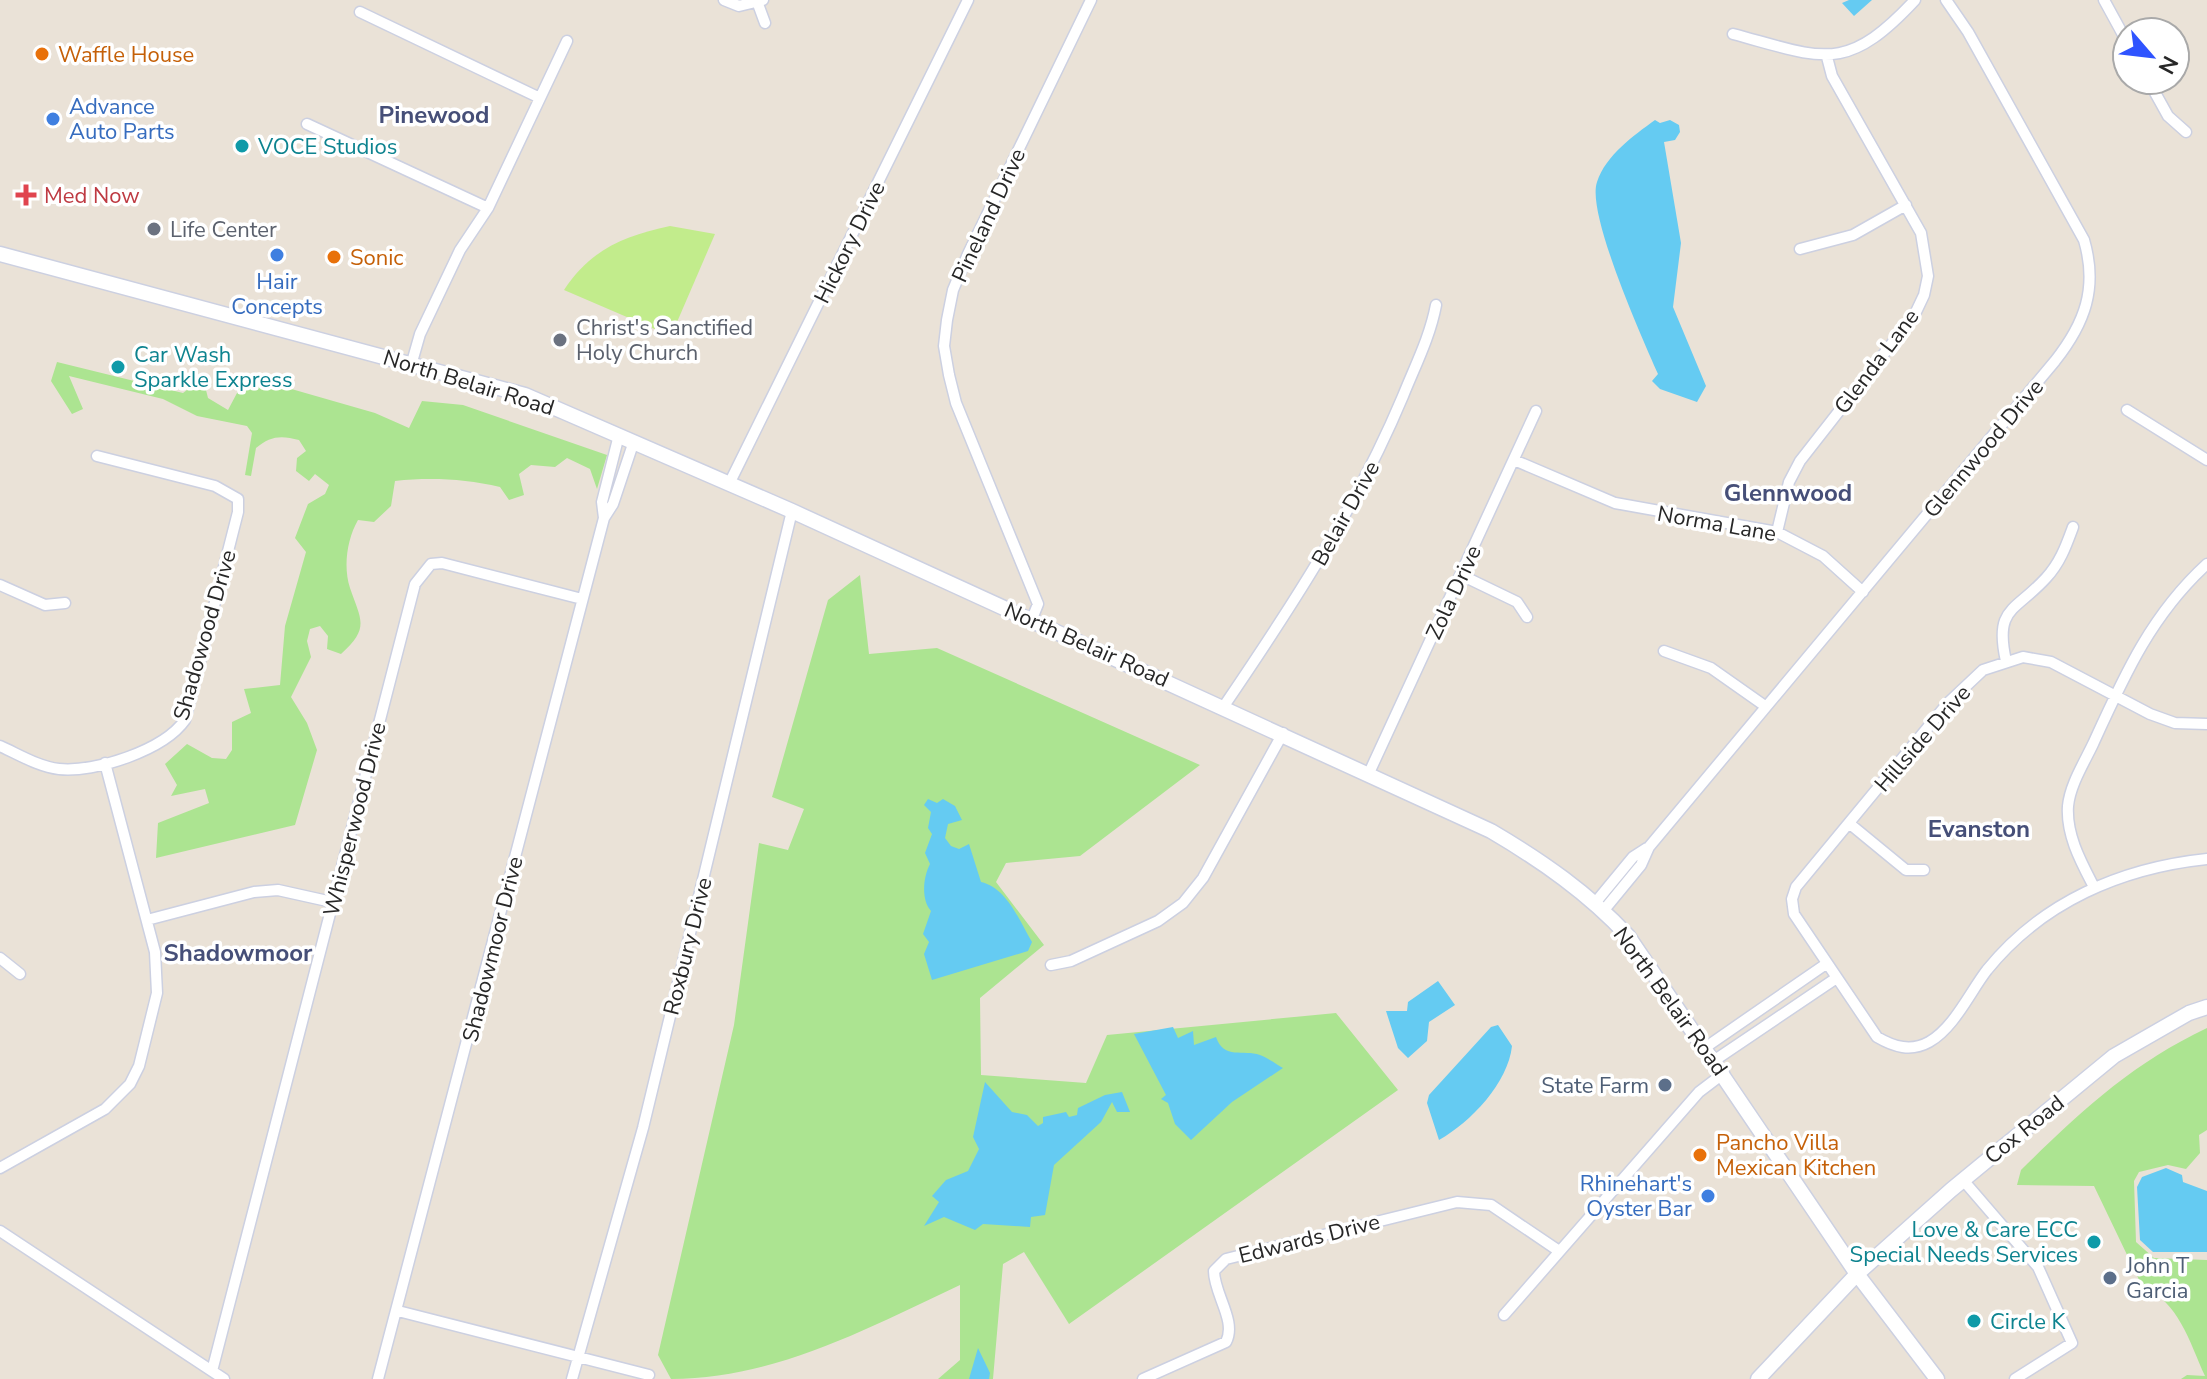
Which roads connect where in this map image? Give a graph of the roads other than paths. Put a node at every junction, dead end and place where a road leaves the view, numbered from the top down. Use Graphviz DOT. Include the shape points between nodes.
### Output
graph roads {
  1 [pos="724,0"];
  2 [pos="968,0"];
  3 [pos="1091,0"];
  4 [pos="1915,0"];
  5 [pos="1946,0"];
  6 [pos="760,2"];
  7 [pos="360,12"];
  8 [pos="765,23"];
  9 [pos="1733,34"];
  10 [pos="567,41"];
  11 [pos="1827,57"];
  12 [pos="2157,96"];
  13 [pos="540,98"];
  14 [pos="307,124"];
  15 [pos="2186,132"];
  16 [pos="1906,205"];
  17 [pos="488,208"];
  18 [pos="1800,249"];
  19 [pos="0,254"];
  20 [pos="1436,305"];
  21 [pos="412,362"];
  22 [pos="2127,410"];
  23 [pos="1536,411"];
  24 [pos="619,435"];
  25 [pos="634,441"];
  26 [pos="97,456"];
  27 [pos="1514,460"];
  28 [pos="2207,460"];
  29 [pos="608,477"];
  30 [pos="621,481"];
  31 [pos="729,484"];
  32 [pos="792,511"];
  33 [pos="604,518"];
  34 [pos="2073,527"];
  35 [pos="1777,532"];
  36 [pos="2207,564"];
  37 [pos="1461,575"];
  38 [pos="0,585"];
  39 [pos="1863,592"];
  40 [pos="582,599"];
  41 [pos="65,603"];
  42 [pos="1527,617"];
  43 [pos="1032,619"];
  44 [pos="1664,651"];
  45 [pos="2006,661"];
  46 [pos="2115,696"];
  47 [pos="1224,706"];
  48 [pos="1765,706"];
  49 [pos="2207,724"];
  50 [pos="1283,733"];
  51 [pos="0,746"];
  52 [pos="105,763"];
  53 [pos="1369,773"];
  54 [pos="1850,824"];
  55 [pos="2207,859"];
  56 [pos="1924,870"];
  57 [pos="2094,887"];
  58 [pos="332,902"];
  59 [pos="1600,907"];
  60 [pos="147,920"];
  61 [pos="0,958"];
  62 [pos="1826,964"];
  63 [pos="1051,965"];
  64 [pos="20,974"];
  65 [pos="1835,979"];
  66 [pos="2207,1007"];
  67 [pos="1706,1047"];
  68 [pos="1715,1060"];
  69 [pos="1724,1073"];
  70 [pos="0,1168"];
  71 [pos="1963,1180"];
  72 [pos="0,1231"];
  73 [pos="1559,1251"];
  74 [pos="1857,1274"];
  75 [pos="398,1311"];
  76 [pos="1504,1315"];
  77 [pos="578,1356"];
  78 [pos="212,1371"];
  79 [pos="649,1375"];
  80 [pos="224,1379"];
  81 [pos="378,1379"];
  82 [pos="572,1379"];
  83 [pos="1143,1379"];
  84 [pos="1758,1379"];
  85 [pos="1937,1379"];
  86 [pos="2015,1379"];
  1 -- 6 [label="street" via="739,6"];
  2 -- 31 [label="street, Hickory Drive"];
  3 -- 43 [label="street, Pineland Drive" via="968,254 953,290 944,346 956,403 1038,604"];
  4 -- 11 [label="street" via="1875,39 1856,51"];
  5 -- 39 [label="street, Glennwood Drive" via="2084,240 2089,298 2071,341"];
  6 -- 8 [label="street"];
  7 -- 13 [label="street"];
  9 -- 11 [label="street"];
  10 -- 13 [label="street"];
  11 -- 16 [label="street, Glenda Lane" via="1832,76"];
  12 -- 15 [label="street"];
  13 -- 17 [label="street"];
  14 -- 17 [label="street"];
  16 -- 18 [label="street" via="1853,235"];
  16 -- 35 [label="street, Glenda Lane" via="1927,254 1924,295 1915,314 1800,461"];
  17 -- 21 [label="street" via="460,250"];
  19 -- 21 [label="main road, North Belair Road"];
  20 -- 47 [label="street, Belair Drive" via="1405,392 1350,510"];
  21 -- 24 [label="main road, North Belair Road" via="525,395"];
  22 -- 28 [label="street"];
  23 -- 27 [label="street, Zola Drive"];
  24 -- 25 [label="main road, North Belair Road"];
  24 -- 29 [label="street, Shadowmoor Drive"];
  25 -- 30 [label="street, Shadowmoor Drive"];
  25 -- 31 [label="main road, North Belair Road"];
  26 -- 52 [label="street, Shadowood Drive" via="215,486 238,499 185,720 162,744"];
  27 -- 35 [label="street, Norma Lane" via="1615,503"];
  27 -- 37 [label="street, Zola Drive"];
  29 -- 30 [label="street"];
  29 -- 33 [label="street, Shadowmoor Drive"];
  30 -- 33 [label="street, Shadowmoor Drive"];
  31 -- 32 [label="main road, North Belair Road"];
  32 -- 43 [label="main road, North Belair Road"];
  32 -- 77 [label="street, Roxbury Drive" via="643,1128"];
  33 -- 40 [label="street, Shadowmoor Drive"];
  34 -- 45 [label="street" via="2057,565 2006,615 2001,638"];
  35 -- 39 [label="street, Norma Lane" via="1823,556"];
  36 -- 46 [label="street" via="2151,626"];
  37 -- 42 [label="street" via="1517,602"];
  37 -- 53 [label="street, Zola Drive"];
  38 -- 41 [label="street" via="45,605"];
  39 -- 48 [label="street, Glennwood Drive"];
  40 -- 58 [label="street, Whisperwood Drive" via="442,563 422,572"];
  40 -- 75 [label="street, Shadowmoor Drive"];
  43 -- 47 [label="main road, North Belair Road"];
  44 -- 48 [label="street" via="1711,668"];
  45 -- 46 [label="street, Hillside Drive" via="2023,657 2051,662"];
  45 -- 54 [label="street, Hillside Drive" via="1983,670 1964,687"];
  46 -- 49 [label="street, Hillside Drive" via="2175,723"];
  46 -- 57 [label="street" via="2068,803 2075,847"];
  47 -- 50 [label="main road, North Belair Road"];
  48 -- 59 [label="street, Glennwood Drive" via="1649,847 1633,857"];
  50 -- 53 [label="main road, North Belair Road"];
  50 -- 63 [label="street" via="1203,878 1183,903 1158,921"];
  51 -- 52 [label="street, Shadowood Drive" via="56,769"];
  52 -- 60 [label="street"];
  53 -- 59 [label="main road, North Belair Road" via="1491,831 1546,864"];
  54 -- 56 [label="street" via="1906,870"];
  54 -- 62 [label="street, Hillside Drive" via="1796,887 1792,899 1794,914"];
  55 -- 57 [label="street" via="2150,868"];
  57 -- 65 [label="street" via="2013,942 1940,1033 1917,1048 1877,1037"];
  58 -- 60 [label="street" via="278,890 254,892"];
  58 -- 78 [label="street, Whisperwood Drive"];
  59 -- 67 [label="main road, North Belair Road" via="1635,945"];
  60 -- 70 [label="street" via="159,973 157,993 130,1084 105,1109"];
  61 -- 64 [label="street"];
  62 -- 65 [label="street"];
  62 -- 67 [label="street"];
  65 -- 68 [label="street"];
  66 -- 71 [label="main road, Cox Road" via="2114,1056"];
  67 -- 68 [label="main road, North Belair Road"];
  68 -- 69 [label="main road, North Belair Road"];
  69 -- 73 [label="street" via="1699,1092"];
  69 -- 74 [label="main road, North Belair Road"];
  71 -- 74 [label="main road, Cox Road"];
  71 -- 86 [label="street" via="2038,1267 2072,1343"];
  72 -- 78 [label="street"];
  73 -- 76 [label="street"];
  73 -- 83 [label="street, Edwards Drive" via="1491,1205 1457,1202 1226,1259 1214,1271 1214,1280 1229,1326 1226,1342"];
  74 -- 84 [label="main road, Cox Road"];
  74 -- 85 [label="main road, North Belair Road"];
  75 -- 77 [label="street"];
  75 -- 81 [label="street, Shadowmoor Drive"];
  77 -- 79 [label="street"];
  77 -- 82 [label="street, Roxbury Drive"];
  78 -- 80 [label="street"];
}
